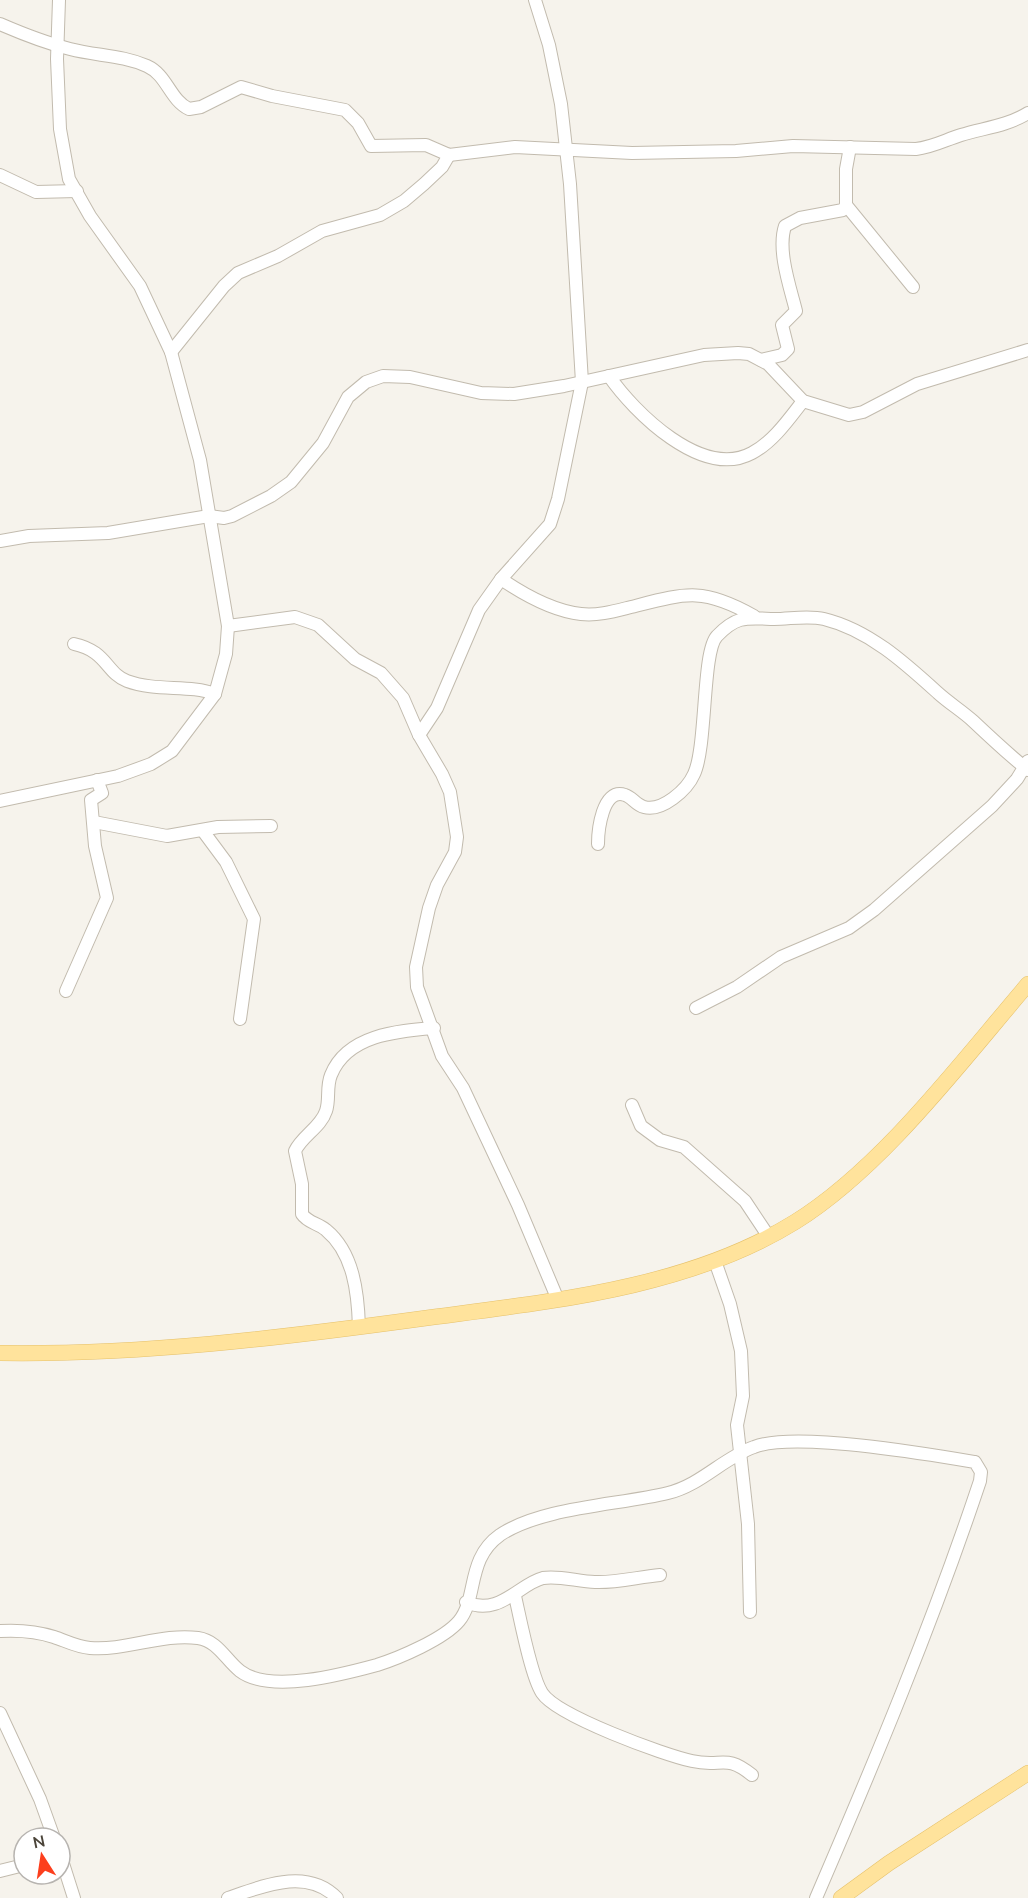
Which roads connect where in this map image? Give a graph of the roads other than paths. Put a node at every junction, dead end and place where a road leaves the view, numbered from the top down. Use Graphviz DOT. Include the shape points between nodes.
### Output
graph roads {
  1 [pos="59,0"];
  2 [pos="535,0"];
  3 [pos="0,24"];
  4 [pos="58,45"];
  5 [pos="1028,113"];
  6 [pos="849,147"];
  7 [pos="565,150"];
  8 [pos="449,155"];
  9 [pos="0,174"];
  10 [pos="77,191"];
  11 [pos="846,205"];
  12 [pos="913,287"];
  13 [pos="1028,350"];
  14 [pos="171,352"];
  15 [pos="761,360"];
  16 [pos="609,376"];
  17 [pos="582,382"];
  18 [pos="803,401"];
  19 [pos="209,516"];
  20 [pos="0,541"];
  21 [pos="501,579"];
  22 [pos="756,618"];
  23 [pos="228,626"];
  24 [pos="74,644"];
  25 [pos="215,694"];
  26 [pos="418,735"];
  27 [pos="1027,766"];
  28 [pos="97,780"];
  29 [pos="0,801"];
  30 [pos="94,822"];
  31 [pos="271,826"];
  32 [pos="203,831"];
  33 [pos="598,844"];
  34 [pos="1028,984"];
  35 [pos="66,991"];
  36 [pos="696,1008"];
  37 [pos="240,1019"];
  38 [pos="434,1028"];
  39 [pos="632,1106"];
  40 [pos="769,1237"];
  41 [pos="715,1261"];
  42 [pos="558,1300"];
  43 [pos="359,1327"];
  44 [pos="0,1353"];
  45 [pos="739,1454"];
  46 [pos="660,1575"];
  47 [pos="515,1596"];
  48 [pos="466,1602"];
  49 [pos="750,1612"];
  50 [pos="0,1631"];
  51 [pos="0,1713"];
  52 [pos="1028,1773"];
  53 [pos="752,1775"];
  54 [pos="50,1826"];
  55 [pos="228,1898"];
  56 [pos="338,1898"];
  57 [pos="816,1898"];
  58 [pos="841,1898"];
  1 -- 4 [label="street"];
  2 -- 7 [label="street" via="561,105"];
  3 -- 4 [label="street"];
  4 -- 8 [label="street" via="120,56 150,68 158,72 176,99 189,109 241,87 345,110 371,146 426,145"];
  4 -- 10 [label="street" via="60,129 69,179"];
  5 -- 6 [label="street" via="1007,124 936,146 900,150"];
  6 -- 7 [label="street" via="632,153"];
  6 -- 11 [label="street"];
  7 -- 8 [label="street" via="497,148"];
  7 -- 17 [label="street"];
  8 -- 14 [label="street" via="442,167 404,201 380,215 322,231 238,273"];
  9 -- 10 [label="street" via="36,192"];
  10 -- 14 [label="street" via="153,307"];
  11 -- 12 [label="street"];
  11 -- 15 [label="street" via="843,210 800,218 785,226 782,235 796,312 782,325 788,349 782,355"];
  13 -- 18 [label="street" via="917,384 856,414 842,414"];
  14 -- 19 [label="street" via="200,460"];
  15 -- 16 [label="street" via="738,353 715,353"];
  15 -- 18 [label="street"];
  16 -- 17 [label="street"];
  16 -- 18 [label="street" via="624,398 679,445 696,453 725,458 751,454 776,434"];
  17 -- 19 [label="street" via="501,394 463,390 410,377 383,376 348,397 323,443 291,482 232,516"];
  17 -- 21 [label="street" via="550,524"];
  19 -- 20 [label="street" via="108,533"];
  19 -- 23 [label="street"];
  21 -- 22 [label="street" via="561,610 581,614 705,594 724,599"];
  21 -- 26 [label="street" via="479,610 437,708"];
  22 -- 27 [label="street" via="815,618 859,633 916,671"];
  22 -- 33 [label="street" via="744,617 731,623 716,637 696,771 690,782 656,808 618,795 598,820"];
  23 -- 25 [label="street" via="226,654"];
  23 -- 26 [label="street" via="287,617 305,618 318,625 356,659 381,673 403,698"];
  24 -- 25 [label="street" via="96,651 125,680 167,689 201,688"];
  25 -- 28 [label="street" via="172,751 138,770"];
  26 -- 38 [label="street" via="450,792 457,837 455,852 429,908 416,967 422,1006"];
  27 -- 36 [label="street" via="992,806 874,910 849,928 781,957 737,987"];
  28 -- 29 [label="street"];
  28 -- 30 [label="street" via="102,793 91,800"];
  30 -- 32 [label="street" via="167,836"];
  30 -- 35 [label="street" via="95,846 107,898"];
  31 -- 32 [label="street"];
  32 -- 37 [label="street" via="226,862 254,919"];
  34 -- 40 [label="main road" via="897,1134 816,1208"];
  38 -- 42 [label="street" via="442,1056 463,1088"];
  38 -- 43 [label="street" via="377,1037 346,1054 331,1074 326,1113 295,1151 302,1184 302,1214 327,1230 347,1262 358,1292"];
  39 -- 40 [label="street" via="640,1126 660,1140 684,1147 745,1201"];
  40 -- 41 [label="main road"];
  41 -- 42 [label="main road"];
  41 -- 45 [label="street" via="740,1336 743,1380 737,1425"];
  42 -- 43 [label="main road"];
  43 -- 44 [label="main road" via="209,1345"];
  45 -- 48 [label="street" via="686,1488 526,1522 499,1536 477,1565"];
  45 -- 49 [label="street" via="748,1524"];
  45 -- 57 [label="street" via="777,1441 812,1442 966,1460 975,1462 981,1472 955,1558"];
  46 -- 47 [label="street" via="598,1583 543,1578"];
  47 -- 48 [label="street" via="486,1606"];
  47 -- 53 [label="street" via="537,1680 548,1701 647,1746 694,1762 738,1763"];
  48 -- 50 [label="street" via="459,1621 407,1653 380,1664 290,1682 248,1675 216,1645 199,1638 107,1649 88,1648 31,1632"];
  51 -- 54 [label="street"];
  52 -- 58 [label="main road"];
  55 -- 56 [label="street" via="281,1882 300,1881 316,1883"];
}
